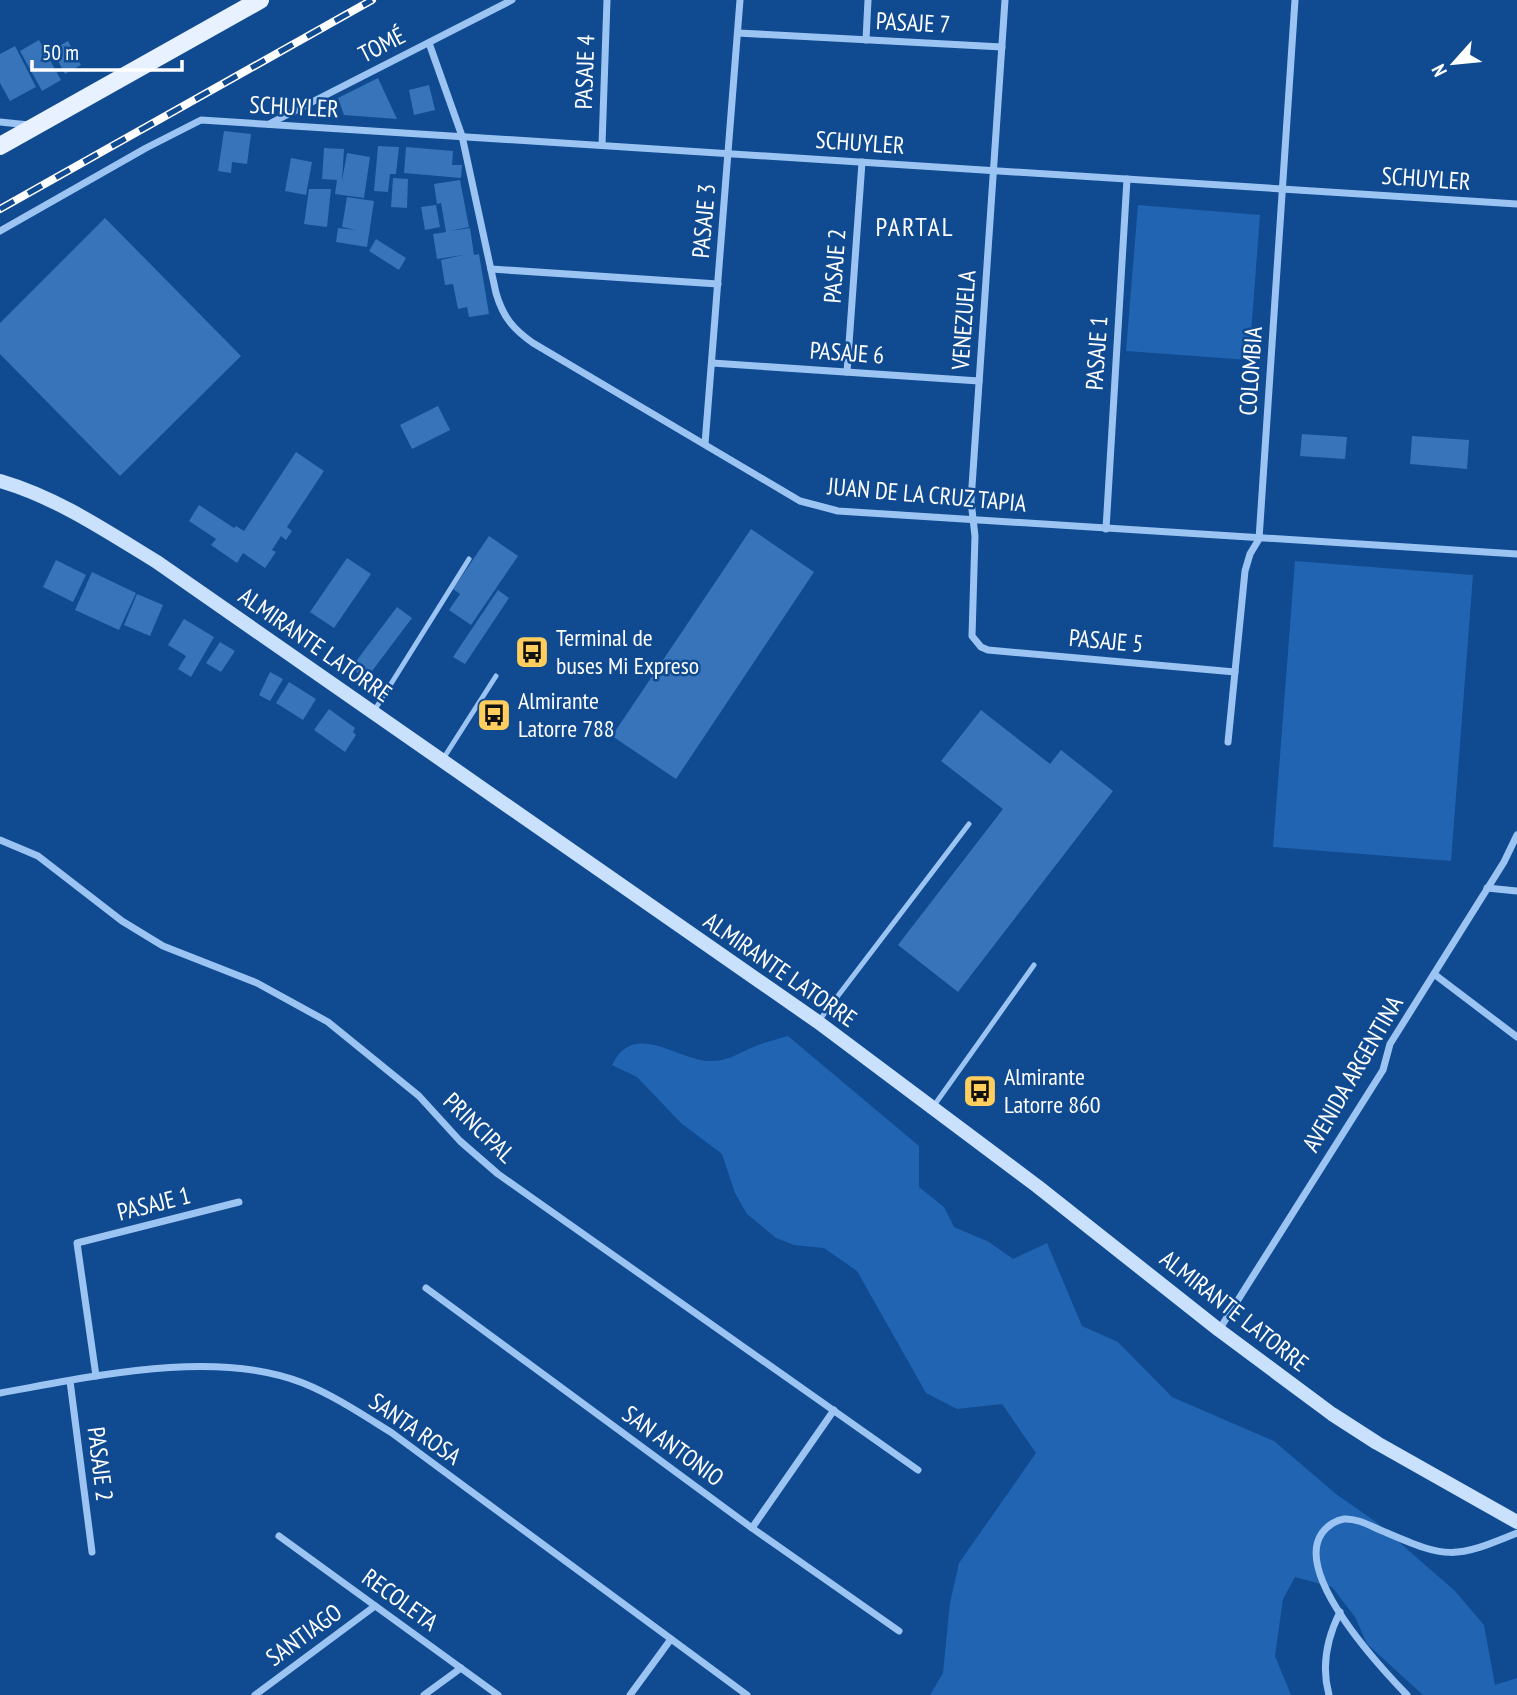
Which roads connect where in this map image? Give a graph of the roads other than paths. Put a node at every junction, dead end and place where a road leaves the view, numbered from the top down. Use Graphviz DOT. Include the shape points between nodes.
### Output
graph roads {
  1 [pos="260,0"];
  2 [pos="512,0"];
  3 [pos="607,0"];
  4 [pos="740,0"];
  5 [pos="869,0"];
  6 [pos="1005,0"];
  7 [pos="1295,0"];
  8 [pos="738,33"];
  9 [pos="866,40"];
  10 [pos="429,43"];
  11 [pos="1002,47"];
  12 [pos="0,122"];
  13 [pos="268,124"];
  14 [pos="37,125"];
  15 [pos="461,136"];
  16 [pos="602,145"];
  17 [pos="0,146"];
  18 [pos="729,153"];
  19 [pos="862,162"];
  20 [pos="994,171"];
  21 [pos="1127,179"];
  22 [pos="1283,189"];
  23 [pos="1517,204"];
  24 [pos="0,231"];
  25 [pos="491,269"];
  26 [pos="718,284"];
  27 [pos="712,363"];
  28 [pos="846,372"];
  29 [pos="979,381"];
  30 [pos="705,444"];
  31 [pos="0,481"];
  32 [pos="973,520"];
  33 [pos="1106,528"];
  34 [pos="1259,539"];
  35 [pos="1517,554"];
  36 [pos="470,559"];
  37 [pos="975,643"];
  38 [pos="1235,672"];
  39 [pos="496,676"];
  40 [pos="372,713"];
  41 [pos="1228,742"];
  42 [pos="442,761"];
  43 [pos="969,824"];
  44 [pos="1517,835"];
  45 [pos="0,840"];
  46 [pos="1487,888"];
  47 [pos="1517,891"];
  48 [pos="1034,965"];
  49 [pos="1434,974"];
  50 [pos="818,1022"];
  51 [pos="1517,1037"];
  52 [pos="933,1107"];
  53 [pos="239,1202"];
  54 [pos="426,1288"];
  55 [pos="1219,1330"];
  56 [pos="96,1376"];
  57 [pos="70,1381"];
  58 [pos="0,1393"];
  59 [pos="834,1410"];
  60 [pos="918,1470"];
  61 [pos="1517,1522"];
  62 [pos="752,1528"];
  63 [pos="1517,1533"];
  64 [pos="279,1536"];
  65 [pos="92,1552"];
  66 [pos="376,1606"];
  67 [pos="1340,1612"];
  68 [pos="899,1631"];
  69 [pos="671,1639"];
  70 [pos="461,1668"];
  71 [pos="255,1695"];
  72 [pos="424,1695"];
  73 [pos="498,1695"];
  74 [pos="630,1695"];
  75 [pos="747,1695"];
  76 [pos="1329,1695"];
  77 [pos="1407,1695"];
  1 -- 14 [label="main road"];
  2 -- 10 [label="street, TOMÉ"];
  3 -- 16 [label="street, PASAJE 4"];
  4 -- 8 [label="street, PASAJE 3"];
  5 -- 9 [label="street"];
  6 -- 11 [label="street, VENEZUELA"];
  7 -- 22 [label="street, COLOMBIA"];
  8 -- 9 [label="street, PASAJE 7"];
  8 -- 18 [label="street, PASAJE 3"];
  9 -- 11 [label="street, PASAJE 7"];
  10 -- 13 [label="street, TOMÉ"];
  10 -- 15 [label="street, JUAN DE LA CRUZ TAPIA"];
  11 -- 20 [label="street, VENEZUELA"];
  12 -- 14 [label="street"];
  13 -- 15 [label="street, SCHUYLER"];
  13 -- 24 [label="street, SCHUYLER" via="201,120"];
  14 -- 17 [label="main road"];
  15 -- 16 [label="street, SCHUYLER"];
  15 -- 25 [label="street, JUAN DE LA CRUZ TAPIA"];
  16 -- 18 [label="street, SCHUYLER"];
  18 -- 19 [label="street, SCHUYLER"];
  18 -- 26 [label="street, PASAJE 3"];
  19 -- 20 [label="street, SCHUYLER"];
  19 -- 28 [label="street, PASAJE 2"];
  20 -- 21 [label="street, SCHUYLER"];
  20 -- 29 [label="street, VENEZUELA"];
  21 -- 22 [label="street, SCHUYLER"];
  21 -- 33 [label="street, PASAJE 1"];
  22 -- 23 [label="street, SCHUYLER"];
  22 -- 34 [label="street, COLOMBIA"];
  25 -- 26 [label="street"];
  25 -- 30 [label="street, JUAN DE LA CRUZ TAPIA" via="500,306 514,329"];
  26 -- 27 [label="street, PASAJE 3"];
  27 -- 28 [label="street, PASAJE 6"];
  27 -- 30 [label="street, PASAJE 3"];
  28 -- 29 [label="street, PASAJE 6"];
  29 -- 32 [label="street, VENEZUELA"];
  30 -- 32 [label="street, JUAN DE LA CRUZ TAPIA" via="788,495 813,505"];
  31 -- 40 [label="main road, ALMIRANTE LATORRE" via="51,499 157,562"];
  32 -- 33 [label="street, JUAN DE LA CRUZ TAPIA"];
  32 -- 37 [label="street, VENEZUELA" via="971,629"];
  33 -- 34 [label="street, JUAN DE LA CRUZ TAPIA"];
  34 -- 35 [label="street, JUAN DE LA CRUZ TAPIA"];
  34 -- 38 [label="street, COLOMBIA" via="1245,571"];
  36 -- 40 [label="lane"];
  37 -- 38 [label="street, PASAJE 5" via="988,650"];
  38 -- 41 [label="street, COLOMBIA"];
  39 -- 42 [label="lane"];
  40 -- 42 [label="main road, ALMIRANTE LATORRE"];
  42 -- 50 [label="main road, ALMIRANTE LATORRE"];
  43 -- 50 [label="lane"];
  44 -- 46 [label="street, AVENIDA ARGENTINA"];
  45 -- 59 [label="street, PRINCIPAL" via="38,856 122,921 163,946 257,983 328,1022 419,1096 477,1158"];
  46 -- 47 [label="street"];
  46 -- 49 [label="street, AVENIDA ARGENTINA"];
  48 -- 52 [label="lane"];
  49 -- 51 [label="street"];
  49 -- 55 [label="street, AVENIDA ARGENTINA" via="1390,1044 1383,1070"];
  50 -- 52 [label="main road, ALMIRANTE LATORRE"];
  52 -- 55 [label="main road, ALMIRANTE LATORRE"];
  53 -- 56 [label="street, PASAJE 1" via="77,1242"];
  54 -- 62 [label="street, SAN ANTONIO"];
  55 -- 61 [label="main road, ALMIRANTE LATORRE" via="1354,1429"];
  56 -- 57 [label="street, SANTA ROSA"];
  56 -- 69 [label="street, SANTA ROSA" via="207,1367 270,1374 321,1392 392,1433"];
  57 -- 58 [label="street, SANTA ROSA"];
  57 -- 65 [label="street, PASAJE 2"];
  59 -- 60 [label="street, PRINCIPAL"];
  59 -- 62 [label="street"];
  62 -- 68 [label="street, SAN ANTONIO"];
  63 -- 67 [label="street" via="1475,1550 1451,1553 1418,1546 1361,1522 1339,1520 1318,1539 1316,1557"];
  64 -- 66 [label="street, RECOLETA"];
  66 -- 70 [label="street, RECOLETA"];
  66 -- 71 [label="street, SANTIAGO"];
  67 -- 76 [label="street" via="1326,1656"];
  67 -- 77 [label="street"];
  69 -- 74 [label="street"];
  69 -- 75 [label="street, SANTA ROSA"];
  70 -- 72 [label="street"];
  70 -- 73 [label="street, RECOLETA"];
}
